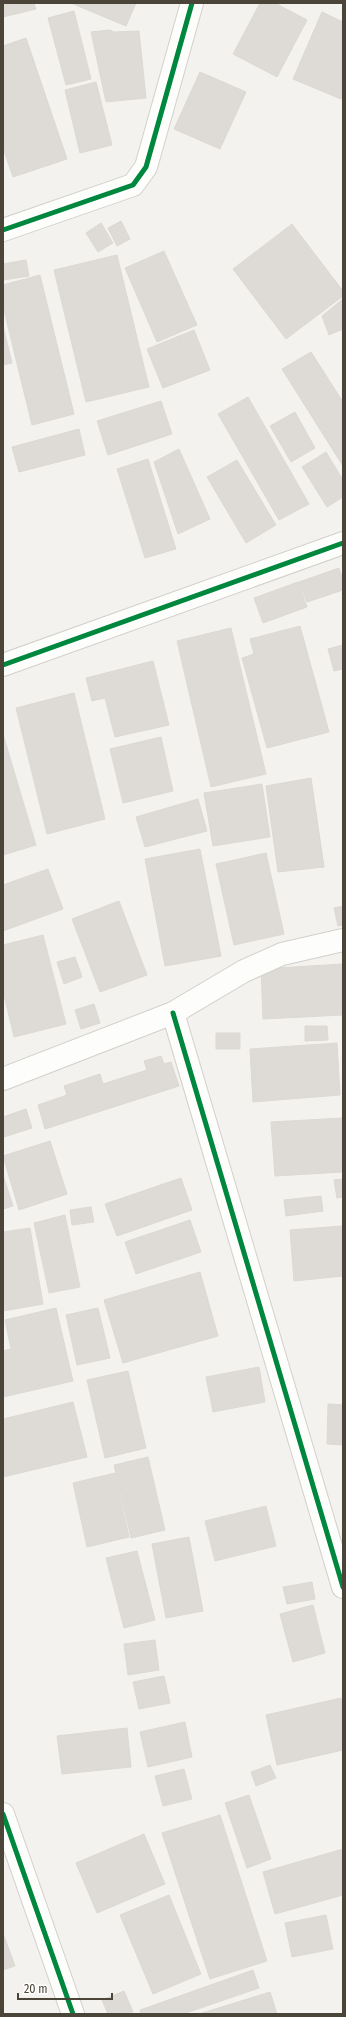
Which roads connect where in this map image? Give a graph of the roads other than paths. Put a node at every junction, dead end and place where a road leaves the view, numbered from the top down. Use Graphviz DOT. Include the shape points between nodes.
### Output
graph roads {
  1 [pos="192,3"];
  2 [pos="3,230"];
  3 [pos="343,542"];
  4 [pos="3,664"];
  5 [pos="343,940"];
  6 [pos="173,1013"];
  7 [pos="3,1079"];
  8 [pos="343,1587"];
  9 [pos="3,1814"];
  10 [pos="73,2014"];
  1 -- 2 [label="street" via="146,167 133,185"];
  3 -- 4 [label="street"];
  5 -- 6 [label="street" via="282,954 244,971"];
  6 -- 7 [label="street"];
  6 -- 8 [label="street"];
  9 -- 10 [label="street"];
}
